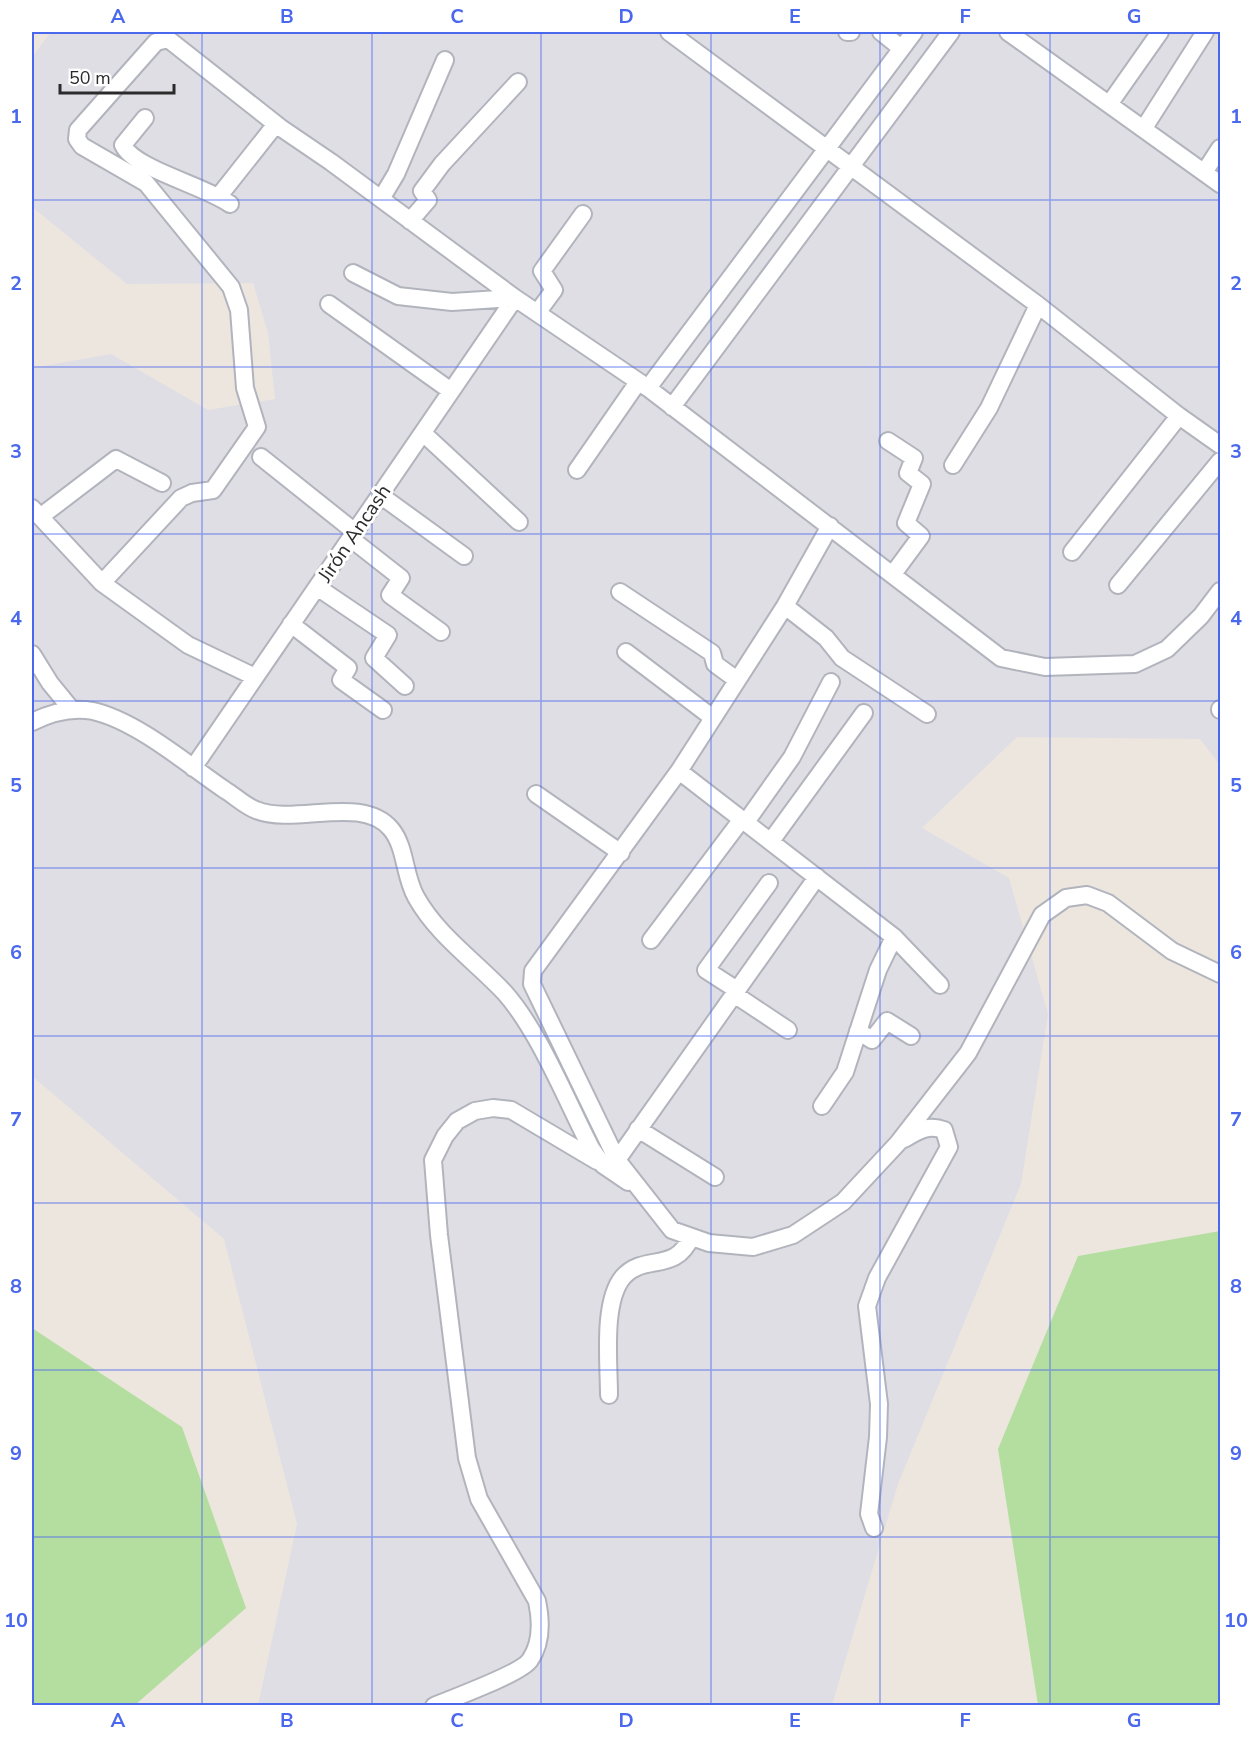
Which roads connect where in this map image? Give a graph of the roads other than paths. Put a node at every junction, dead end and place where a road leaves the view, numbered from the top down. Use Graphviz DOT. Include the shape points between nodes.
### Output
graph roads {
  1 [pos="669,32"];
  2 [pos="881,32"];
  3 [pos="914,32"];
  4 [pos="951,32"];
  5 [pos="1008,32"];
  6 [pos="1160,32"];
  7 [pos="1205,32"];
  8 [pos="901,48"];
  9 [pos="445,60"];
  10 [pos="518,82"];
  11 [pos="1110,103"];
  12 [pos="145,118"];
  13 [pos="276,124"];
  14 [pos="1144,128"];
  15 [pos="828,147"];
  16 [pos="1221,148"];
  17 [pos="852,165"];
  18 [pos="1205,171"];
  19 [pos="1221,184"];
  20 [pos="381,199"];
  21 [pos="583,214"];
  22 [pos="410,221"];
  23 [pos="353,273"];
  24 [pos="515,298"];
  25 [pos="329,304"];
  26 [pos="1038,305"];
  27 [pos="537,313"];
  28 [pos="643,385"];
  29 [pos="451,391"];
  30 [pos="672,407"];
  31 [pos="1179,416"];
  32 [pos="423,433"];
  33 [pos="888,441"];
  34 [pos="1221,445"];
  35 [pos="261,457"];
  36 [pos="1221,460"];
  37 [pos="952,465"];
  38 [pos="577,470"];
  39 [pos="162,483"];
  40 [pos="380,495"];
  41 [pos="36,512"];
  42 [pos="519,522"];
  43 [pos="830,526"];
  44 [pos="352,535"];
  45 [pos="1072,552"];
  46 [pos="464,556"];
  47 [pos="893,574"];
  48 [pos="102,583"];
  49 [pos="1118,585"];
  50 [pos="317,587"];
  51 [pos="620,591"];
  52 [pos="1221,591"];
  53 [pos="785,606"];
  54 [pos="291,624"];
  55 [pos="441,632"];
  56 [pos="626,652"];
  57 [pos="34,660"];
  58 [pos="255,677"];
  59 [pos="737,680"];
  60 [pos="831,682"];
  61 [pos="405,686"];
  62 [pos="72,710"];
  63 [pos="383,710"];
  64 [pos="32,713"];
  65 [pos="52,713"];
  66 [pos="864,713"];
  67 [pos="927,714"];
  68 [pos="713,718"];
  69 [pos="32,722"];
  70 [pos="193,768"];
  71 [pos="679,771"];
  72 [pos="536,794"];
  73 [pos="744,821"];
  74 [pos="771,841"];
  75 [pos="621,853"];
  76 [pos="817,877"];
  77 [pos="769,883"];
  78 [pos="894,937"];
  79 [pos="651,940"];
  80 [pos="1221,974"];
  81 [pos="940,985"];
  82 [pos="735,992"];
  83 [pos="788,1030"];
  84 [pos="858,1031"];
  85 [pos="910,1036"];
  86 [pos="822,1106"];
  87 [pos="638,1129"];
  88 [pos="898,1143"];
  89 [pos="610,1162"];
  90 [pos="715,1176"];
  91 [pos="691,1237"];
  92 [pos="609,1395"];
  93 [pos="874,1528"];
  94 [pos="434,1706"];
  1 -- 15 [label="street"];
  2 -- 8 [label="street"];
  3 -- 8 [label="street"];
  4 -- 17 [label="street"];
  5 -- 11 [label="street"];
  6 -- 11 [label="street"];
  7 -- 14 [label="street"];
  8 -- 15 [label="street"];
  9 -- 20 [label="street" via="396,174"];
  10 -- 22 [label="street" via="435,173 422,191 428,200"];
  11 -- 14 [label="street"];
  12 -- 13 [label="street" via="123,146 132,158 224,200"];
  13 -- 20 [label="street"];
  13 -- 48 [label="street" via="168,39 162,39 78,130 77,139 82,146 146,183 231,287 239,310 245,388 257,427 213,490 181,498"];
  14 -- 18 [label="street"];
  15 -- 17 [label="street"];
  15 -- 28 [label="street"];
  16 -- 18 [label="street"];
  17 -- 26 [label="street"];
  17 -- 30 [label="street"];
  18 -- 19 [label="street"];
  20 -- 22 [label="street"];
  21 -- 27 [label="street" via="542,271 554,290"];
  22 -- 24 [label="street"];
  23 -- 24 [label="street" via="398,296 452,302"];
  24 -- 27 [label="street"];
  24 -- 29 [label="street, Jirón Ancash"];
  25 -- 29 [label="street"];
  26 -- 31 [label="street"];
  26 -- 37 [label="street" via="989,408"];
  27 -- 28 [label="street"];
  28 -- 30 [label="street"];
  28 -- 38 [label="street"];
  29 -- 32 [label="street, Jirón Ancash"];
  30 -- 43 [label="street"];
  31 -- 34 [label="street"];
  31 -- 45 [label="street"];
  32 -- 40 [label="street, Jirón Ancash"];
  32 -- 42 [label="street"];
  33 -- 47 [label="street" via="914,458 908,473 922,484 906,524 921,536"];
  35 -- 44 [label="street"];
  36 -- 49 [label="street"];
  39 -- 41 [label="street" via="116,459"];
  40 -- 44 [label="street, Jirón Ancash"];
  40 -- 46 [label="street"];
  41 -- 48 [label="street"];
  43 -- 47 [label="street"];
  43 -- 53 [label="street"];
  44 -- 50 [label="street, Jirón Ancash"];
  44 -- 55 [label="street" via="401,578 390,595"];
  47 -- 52 [label="street" via="1001,658 1045,667 1135,664 1167,649"];
  48 -- 58 [label="street" via="188,645"];
  50 -- 54 [label="street, Jirón Ancash"];
  50 -- 61 [label="street" via="388,635 374,658"];
  51 -- 59 [label="street" via="712,653 715,664"];
  53 -- 59 [label="street"];
  53 -- 67 [label="street" via="826,638 842,658"];
  54 -- 58 [label="street, Jirón Ancash"];
  54 -- 63 [label="street" via="348,668 341,680"];
  56 -- 68 [label="street"];
  57 -- 62 [label="street"];
  58 -- 70 [label="street, Jirón Ancash"];
  59 -- 68 [label="street"];
  60 -- 73 [label="street" via="792,757"];
  62 -- 65 [label="street"];
  62 -- 70 [label="street" via="107,716 138,731"];
  64 -- 65 [label="street"];
  65 -- 69 [label="street"];
  66 -- 74 [label="street"];
  68 -- 71 [label="street"];
  70 -- 89 [label="street" via="255,810 286,816 342,812 374,815 391,829 415,895 436,926 505,994 527,1024 591,1148"];
  71 -- 73 [label="street"];
  71 -- 75 [label="street"];
  72 -- 75 [label="street"];
  73 -- 74 [label="street"];
  73 -- 79 [label="street"];
  74 -- 76 [label="street"];
  75 -- 89 [label="street" via="533,971 532,984"];
  76 -- 78 [label="street"];
  76 -- 82 [label="street"];
  77 -- 82 [label="street" via="706,970"];
  78 -- 81 [label="street"];
  78 -- 84 [label="street" via="878,970"];
  80 -- 88 [label="street" via="1172,951 1108,903 1087,895 1066,898 1042,915 968,1053"];
  82 -- 83 [label="street"];
  82 -- 87 [label="street"];
  84 -- 85 [label="street" via="872,1041 887,1021"];
  84 -- 86 [label="street" via="845,1072"];
  87 -- 89 [label="street"];
  87 -- 90 [label="street"];
  88 -- 91 [label="street" via="843,1202 793,1235 753,1247 709,1244"];
  88 -- 93 [label="street" via="934,1126 944,1130 949,1147 877,1278 867,1306 879,1404 869,1514"];
  89 -- 91 [label="street" via="644,1193 672,1230"];
  89 -- 94 [label="street" via="511,1110 493,1108 475,1111 457,1121 433,1160 467,1458 479,1499 537,1601 540,1615 539,1639 530,1661"];
  91 -- 92 [label="street" via="685,1251 675,1258 639,1266 621,1279 610,1312"];
}
